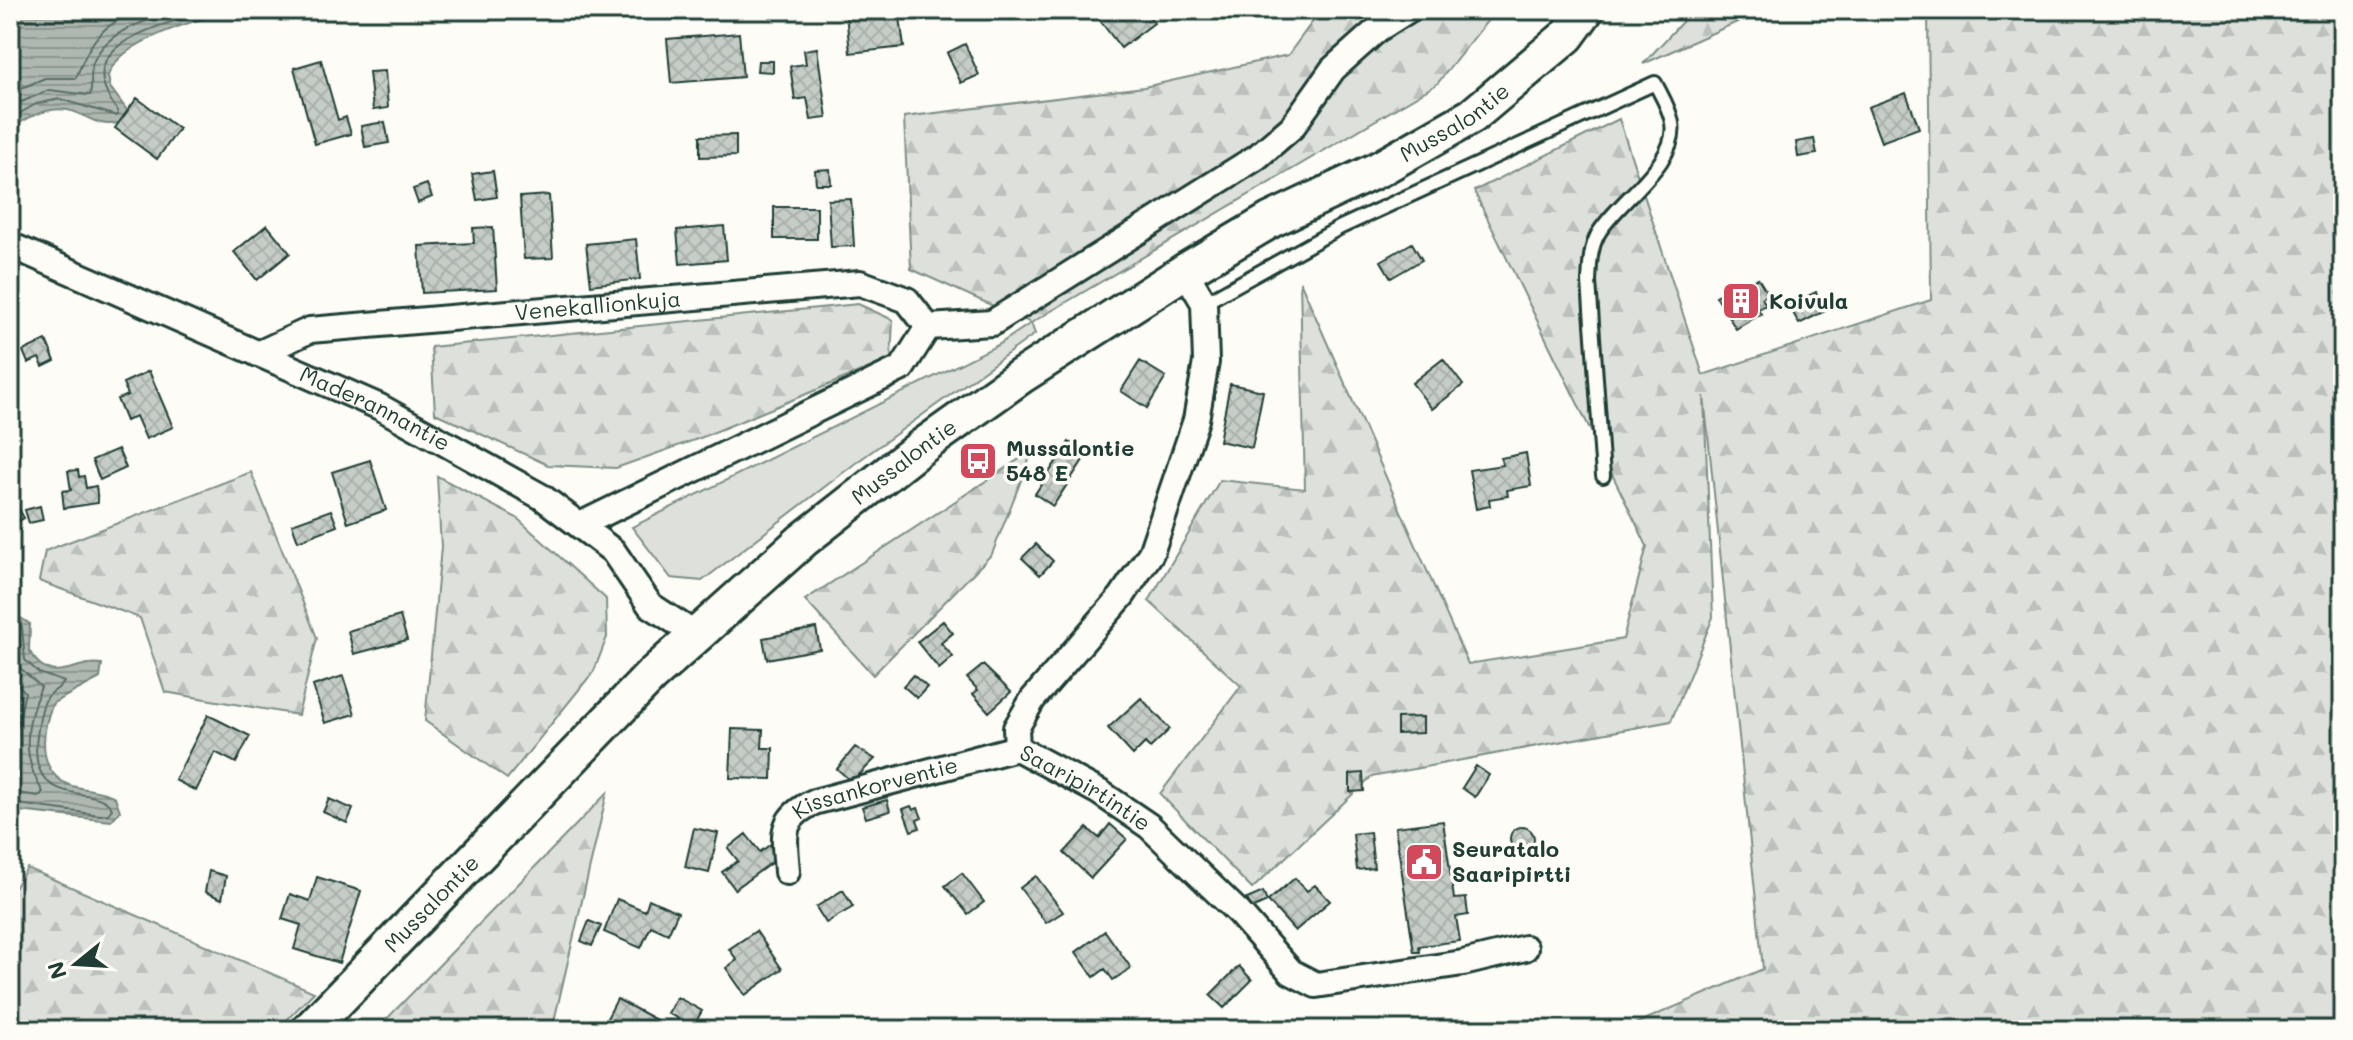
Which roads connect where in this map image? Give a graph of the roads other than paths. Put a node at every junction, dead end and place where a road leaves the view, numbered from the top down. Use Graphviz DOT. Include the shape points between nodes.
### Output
graph roads {
  1 [pos="1408,10"];
  2 [pos="1586,10"];
  3 [pos="10,245"];
  4 [pos="1185,271"];
  5 [pos="1204,303"];
  6 [pos="928,327"];
  7 [pos="258,354"];
  8 [pos="1603,476"];
  9 [pos="580,525"];
  10 [pos="696,635"];
  11 [pos="1017,748"];
  12 [pos="787,872"];
  13 [pos="1525,948"];
  14 [pos="309,1030"];
  1 -- 6 [label="street" via="1333,69 1292,127 1257,157 992,323"];
  2 -- 4 [label="main road, Mussalontie" via="1567,36 1472,116 1379,169 1271,220"];
  3 -- 7 [label="street, Maderannantie"];
  4 -- 5 [label="street, Saaripirtintie"];
  4 -- 10 [label="main road, Mussalontie" via="920,448 803,540"];
  5 -- 8 [label="lane" via="1341,227 1655,83 1673,123 1671,140 1653,172 1606,221 1590,251"];
  5 -- 11 [label="street, Saaripirtintie" via="1206,362 1196,420 1151,553 1122,596 1033,699 1016,728"];
  6 -- 7 [label="street, Venekallionkuja" via="907,300 860,283 310,330"];
  6 -- 9 [label="street" via="902,368"];
  7 -- 9 [label="street, Maderannantie" via="380,407 542,497"];
  9 -- 10 [label="street, Maderannantie" via="613,551 650,605"];
  10 -- 14 [label="main road, Mussalontie"];
  11 -- 12 [label="street, Kissankorventie" via="794,811 784,830"];
  11 -- 13 [label="street, Saaripirtintie" via="1149,826 1291,972 1316,985"];
}
